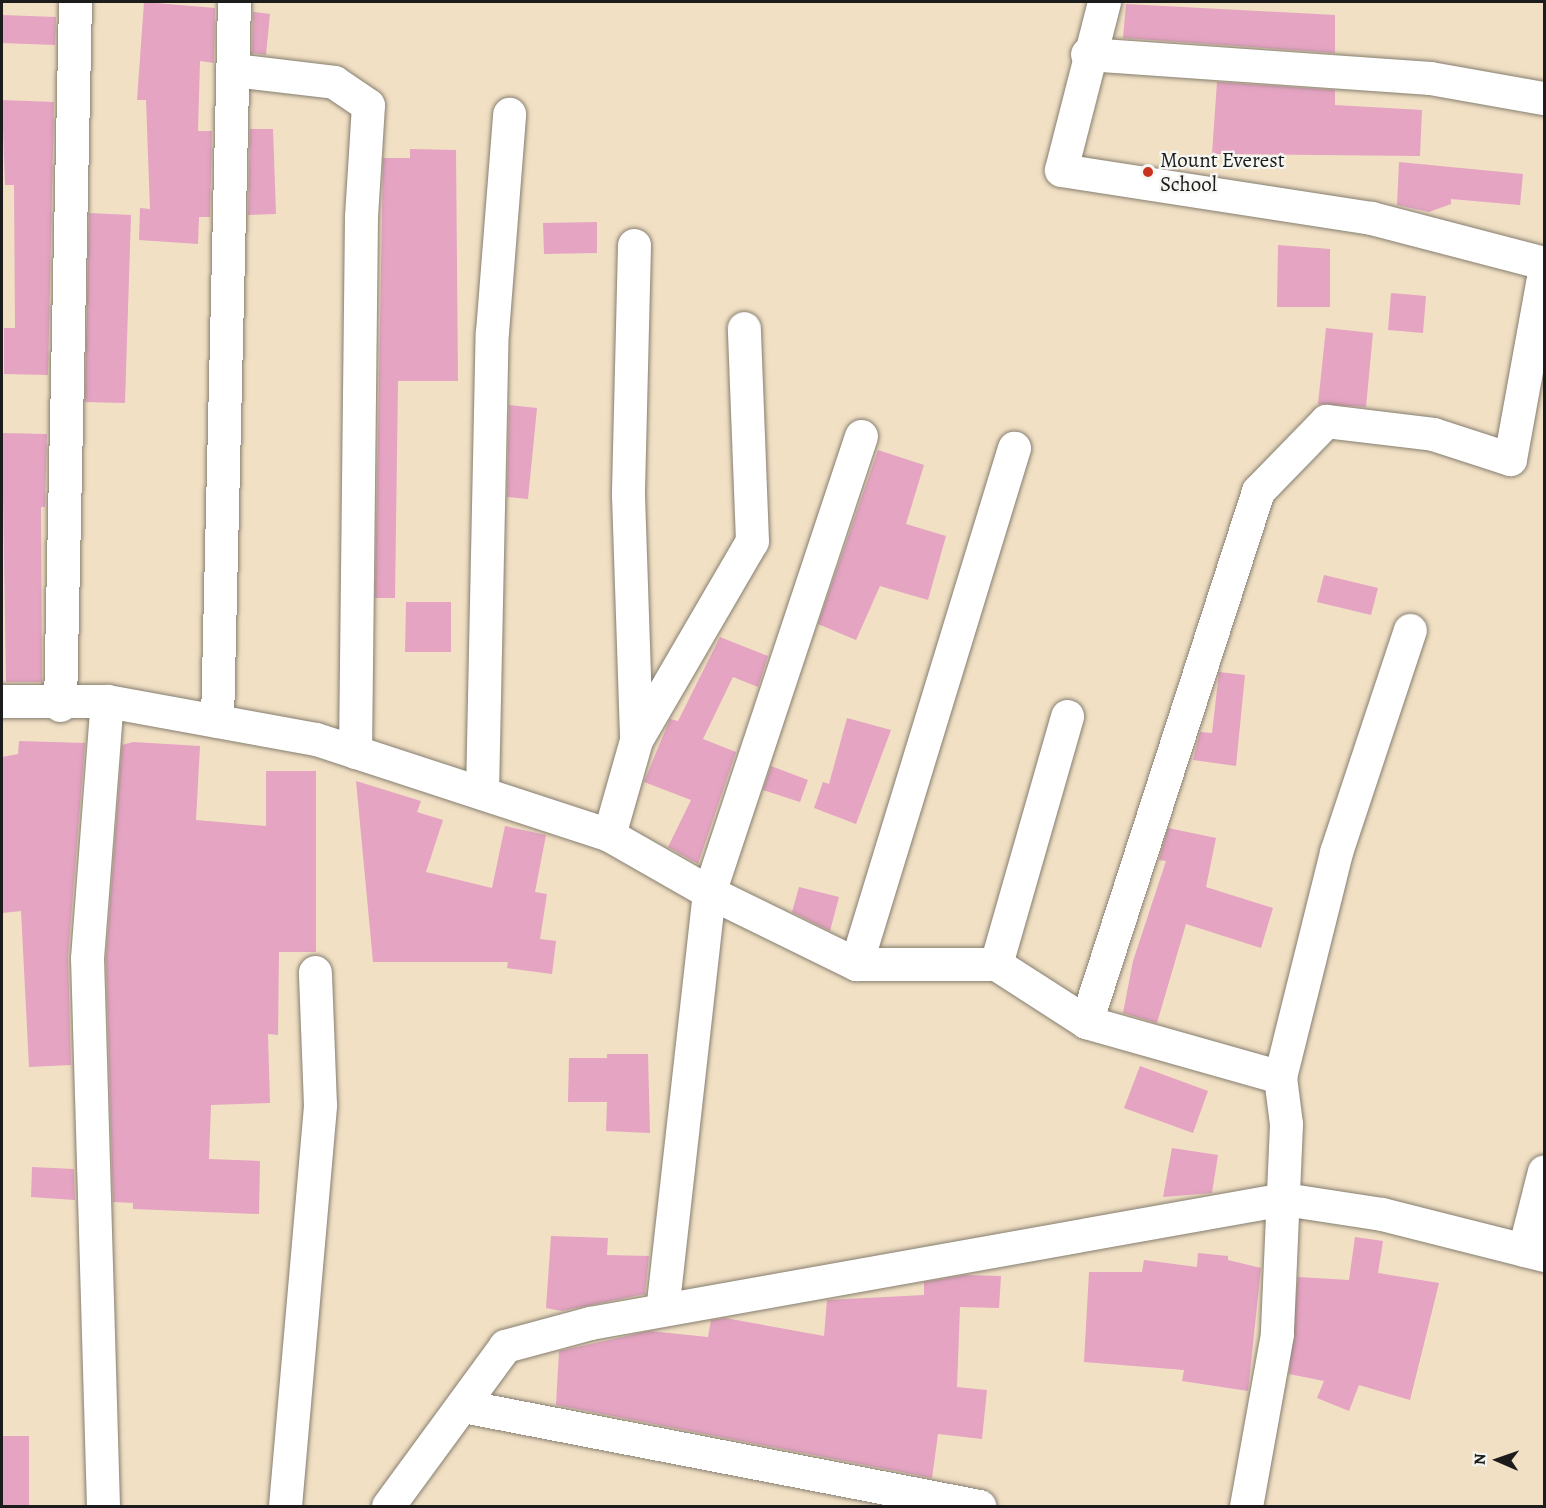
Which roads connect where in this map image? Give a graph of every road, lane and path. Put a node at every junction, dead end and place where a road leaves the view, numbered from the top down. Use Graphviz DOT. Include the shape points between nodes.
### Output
graph roads {
  1 [pos="75,2"];
  2 [pos="234,2"];
  3 [pos="1104,2"];
  4 [pos="1088,54"];
  5 [pos="234,69"];
  6 [pos="1545,98"];
  7 [pos="509,114"];
  8 [pos="634,245"];
  9 [pos="1545,262"];
  10 [pos="1545,272"];
  11 [pos="744,328"];
  12 [pos="861,436"];
  13 [pos="1014,448"];
  14 [pos="1410,630"];
  15 [pos="107,700"];
  16 [pos="2,701"];
  17 [pos="60,705"];
  18 [pos="1067,716"];
  19 [pos="217,721"];
  20 [pos="636,740"];
  21 [pos="355,752"];
  22 [pos="482,793"];
  23 [pos="609,835"];
  24 [pos="709,892"];
  25 [pos="856,964"];
  26 [pos="996,964"];
  27 [pos="315,972"];
  28 [pos="1086,1022"];
  29 [pos="1280,1077"];
  30 [pos="1545,1171"];
  31 [pos="1284,1199"];
  32 [pos="1534,1253"];
  33 [pos="662,1308"];
  34 [pos="463,1406"];
  35 [pos="103,1506"];
  36 [pos="285,1506"];
  37 [pos="388,1506"];
  38 [pos="979,1506"];
  39 [pos="1246,1506"];
  1 -- 17 [label="street"];
  2 -- 5 [label="street"];
  3 -- 4 [label="street"];
  4 -- 6 [label="street" via="1430,78"];
  4 -- 9 [label="street" via="1061,170 1371,218"];
  5 -- 19 [label="street"];
  5 -- 21 [label="street" via="334,82 368,105 361,216"];
  7 -- 22 [label="street" via="492,332"];
  8 -- 20 [label="street" via="628,495"];
  10 -- 28 [label="street" via="1510,459 1433,434 1326,421 1258,491"];
  11 -- 20 [label="street" via="752,541"];
  12 -- 24 [label="street"];
  13 -- 25 [label="street"];
  14 -- 29 [label="street" via="1336,852"];
  15 -- 17 [label="street"];
  15 -- 19 [label="street"];
  15 -- 35 [label="street" via="87,958"];
  16 -- 17 [label="street"];
  18 -- 26 [label="street"];
  19 -- 21 [label="street"];
  20 -- 23 [label="street"];
  21 -- 22 [label="street"];
  22 -- 23 [label="street"];
  23 -- 24 [label="street"];
  24 -- 25 [label="street"];
  24 -- 33 [label="street"];
  25 -- 26 [label="street"];
  26 -- 28 [label="street"];
  27 -- 36 [label="street" via="320,1105"];
  28 -- 29 [label="street"];
  29 -- 31 [label="street"];
  30 -- 32 [label="street"];
  31 -- 32 [label="street" via="1382,1214"];
  31 -- 33 [label="street"];
  31 -- 39 [label="street" via="1277,1334"];
  33 -- 34 [label="street" via="505,1346"];
  34 -- 37 [label="street"];
  34 -- 38 [label="street"];
}
